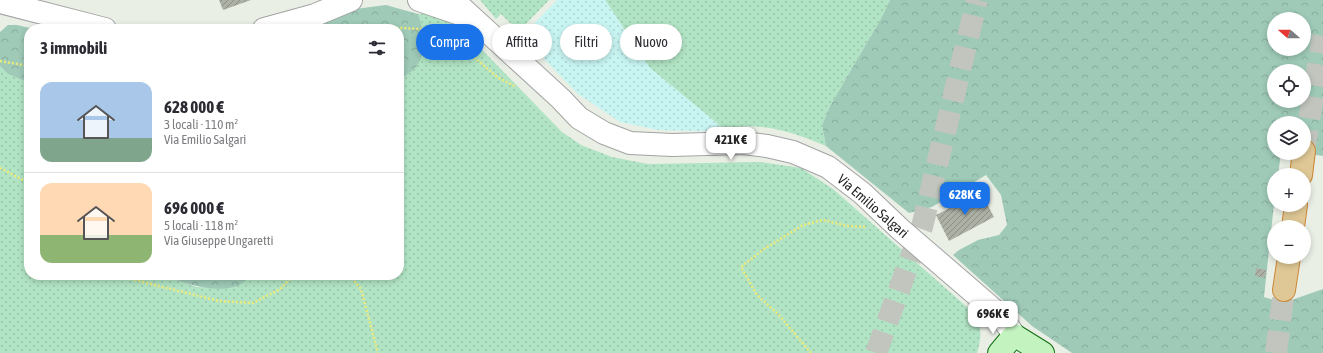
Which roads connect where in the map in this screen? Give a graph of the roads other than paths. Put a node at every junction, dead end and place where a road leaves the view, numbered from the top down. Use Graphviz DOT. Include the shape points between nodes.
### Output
graph roads {
  1 [pos="351,0"];
  2 [pos="419,0"];
  3 [pos="453,0"];
  4 [pos="0,2"];
  5 [pos="469,9"];
  6 [pos="86,24"];
  7 [pos="282,24"];
  8 [pos="1287,264"];
  9 [pos="1284,290"];
  10 [pos="1014,336"];
  11 [pos="999,353"];
  12 [pos="1043,353"];
  1 -- 7 [label="street" via="315,15"];
  2 -- 5 [label="street, Via Emilio Salgari"];
  3 -- 5 [label="street, Via Emilio Salgari"];
  4 -- 6 [label="street"];
  5 -- 10 [label="street, Via Emilio Salgari" via="493,36 579,118 604,132 630,142 672,145 743,143 767,146 793,152 828,168 862,193 1001,316"];
  8 -- 9 [label="highway"];
  10 -- 11 [label="street"];
  10 -- 12 [label="street, Via Emilio Salgari"];
}
